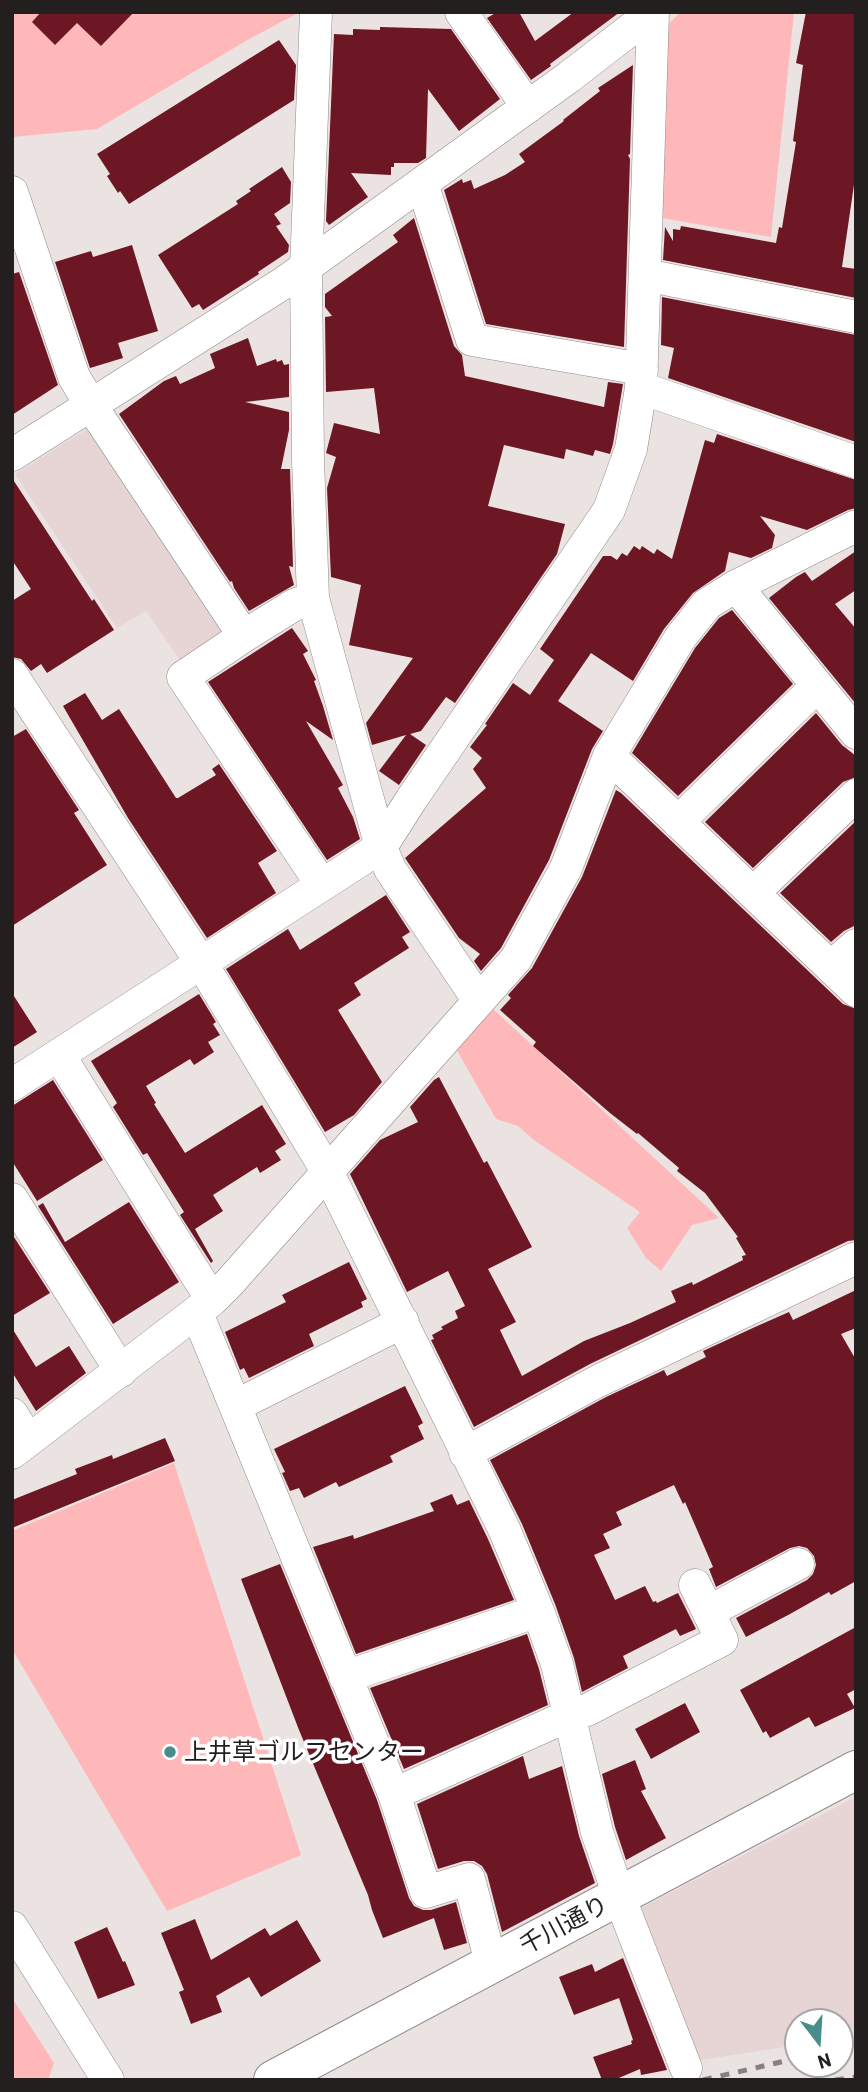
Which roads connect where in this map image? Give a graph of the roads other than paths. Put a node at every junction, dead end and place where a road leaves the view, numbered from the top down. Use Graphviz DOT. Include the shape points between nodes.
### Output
graph roads {
  1 [pos="316,12"];
  2 [pos="461,12"];
  3 [pos="653,12"];
  4 [pos="528,107"];
  5 [pos="422,183"];
  6 [pos="12,192"];
  7 [pos="23,257"];
  8 [pos="306,268"];
  9 [pos="645,275"];
  10 [pos="856,317"];
  11 [pos="641,379"];
  12 [pos="90,404"];
  13 [pos="12,455"];
  14 [pos="856,462"];
  15 [pos="856,526"];
  16 [pos="736,586"];
  17 [pos="313,598"];
  18 [pos="244,636"];
  19 [pos="12,675"];
  20 [pos="817,686"];
  21 [pos="856,733"];
  22 [pos="608,756"];
  23 [pos="856,795"];
  24 [pos="678,822"];
  25 [pos="381,847"];
  26 [pos="322,885"];
  27 [pos="753,893"];
  28 [pos="856,944"];
  29 [pos="202,964"];
  30 [pos="831,967"];
  31 [pos="856,991"];
  32 [pos="479,1001"];
  33 [pos="59,1055"];
  34 [pos="12,1085"];
  35 [pos="327,1171"];
  36 [pos="12,1199"];
  37 [pos="856,1258"];
  38 [pos="204,1306"];
  39 [pos="403,1322"];
  40 [pos="121,1371"];
  41 [pos="235,1406"];
  42 [pos="18,1436"];
  43 [pos="465,1453"];
  44 [pos="797,1564"];
  45 [pos="538,1611"];
  46 [pos="345,1677"];
  47 [pos="568,1716"];
  48 [pos="856,1769"];
  49 [pos="394,1794"];
  50 [pos="619,1896"];
  51 [pos="12,1927"];
  52 [pos="491,1964"];
  53 [pos="686,2067"];
  54 [pos="108,2080"];
  55 [pos="273,2080"];
  1 -- 8 [label="street"];
  2 -- 4 [label="street"];
  3 -- 4 [label="street"];
  3 -- 9 [label="street"];
  4 -- 5 [label="street"];
  5 -- 8 [label="street"];
  5 -- 11 [label="street" via="472,340"];
  6 -- 7 [label="street"];
  7 -- 12 [label="street"];
  8 -- 12 [label="street"];
  8 -- 17 [label="street"];
  9 -- 10 [label="street"];
  9 -- 11 [label="street"];
  11 -- 14 [label="street"];
  11 -- 25 [label="street" via="631,449 609,510"];
  12 -- 13 [label="street"];
  12 -- 18 [label="street"];
  15 -- 16 [label="street"];
  16 -- 20 [label="street"];
  16 -- 22 [label="street" via="707,604 680,638"];
  17 -- 18 [label="street"];
  17 -- 25 [label="street"];
  18 -- 26 [label="street" via="183,677"];
  19 -- 29 [label="street"];
  20 -- 21 [label="street"];
  20 -- 24 [label="street"];
  22 -- 24 [label="street"];
  22 -- 32 [label="street" via="565,868 516,959"];
  23 -- 27 [label="street"];
  24 -- 27 [label="street"];
  25 -- 26 [label="street"];
  25 -- 32 [label="street" via="390,869"];
  26 -- 29 [label="street"];
  27 -- 30 [label="street"];
  28 -- 30 [label="street"];
  29 -- 33 [label="street"];
  29 -- 35 [label="street"];
  30 -- 31 [label="street"];
  32 -- 35 [label="street"];
  33 -- 34 [label="street"];
  33 -- 38 [label="street"];
  35 -- 38 [label="street"];
  35 -- 39 [label="street"];
  36 -- 40 [label="street"];
  37 -- 43 [label="street" via="598,1381"];
  38 -- 40 [label="street"];
  38 -- 41 [label="street"];
  39 -- 41 [label="street"];
  39 -- 43 [label="street"];
  40 -- 42 [label="street"];
  41 -- 46 [label="street"];
  43 -- 45 [label="street" via="505,1531"];
  44 -- 47 [label="street" via="701,1599 722,1640"];
  45 -- 46 [label="street"];
  45 -- 47 [label="street" via="557,1664"];
  46 -- 49 [label="street"];
  47 -- 49 [label="street"];
  47 -- 50 [label="street" via="597,1832"];
  48 -- 50 [label="main road, 千川通り"];
  49 -- 52 [label="street" via="426,1892 469,1879"];
  50 -- 52 [label="main road, 千川通り"];
  50 -- 53 [label="street"];
  51 -- 54 [label="street"];
  52 -- 55 [label="main road, 千川通り"];
}
